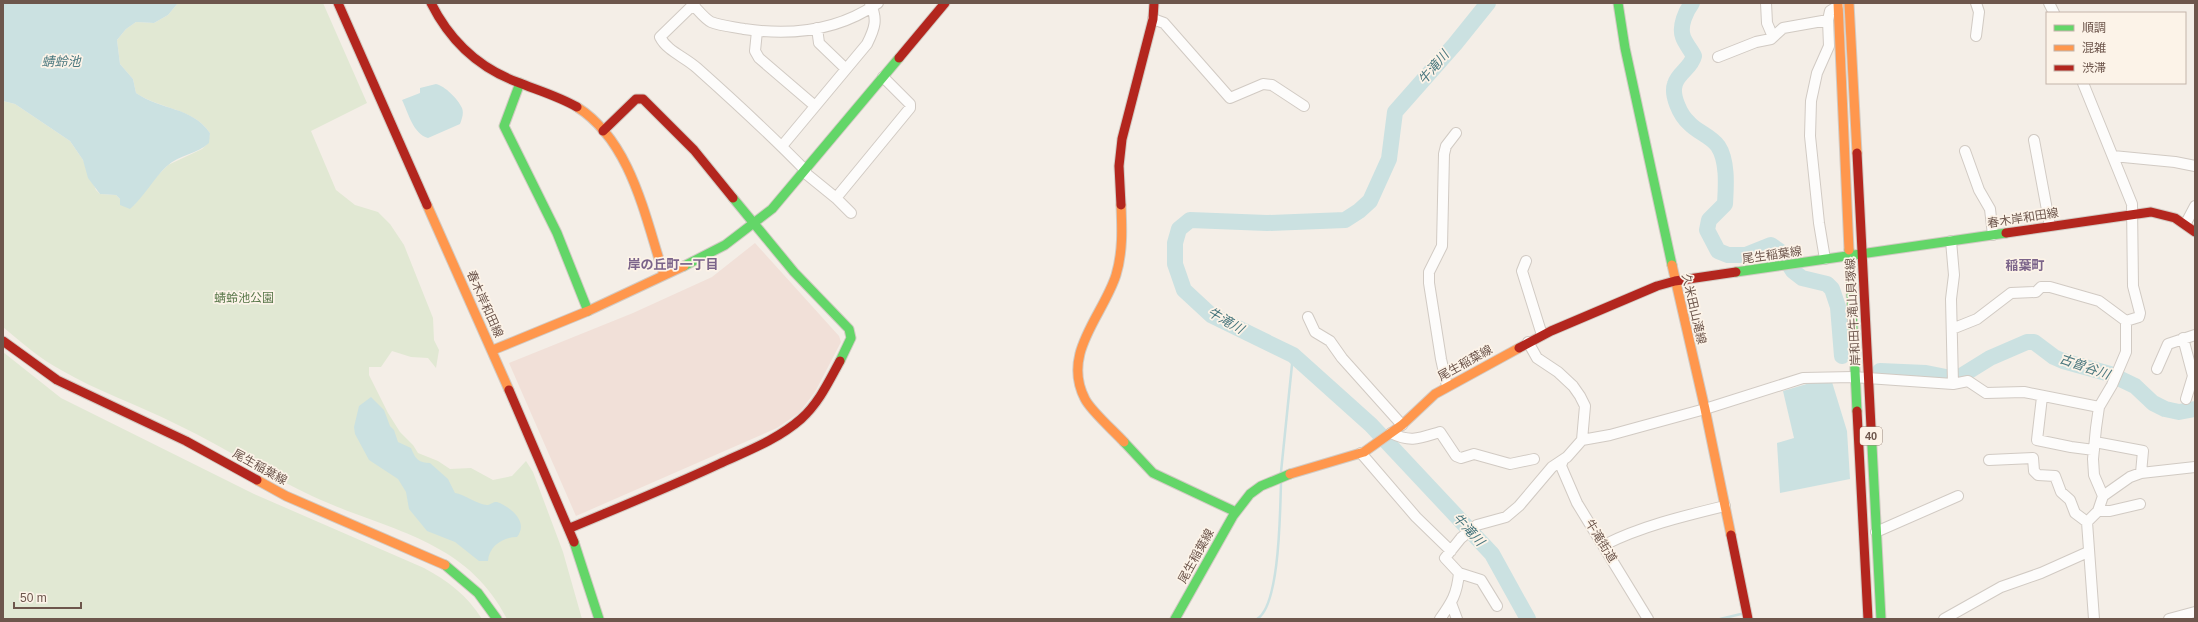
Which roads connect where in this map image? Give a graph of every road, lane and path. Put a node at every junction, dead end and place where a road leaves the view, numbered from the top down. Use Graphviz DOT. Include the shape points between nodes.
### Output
graph roads {
  1 [pos="338,3"];
  2 [pos="431,3"];
  3 [pos="945,3"];
  4 [pos="1154,3"];
  5 [pos="1613,3"];
  6 [pos="1618,3"];
  7 [pos="1766,3"];
  8 [pos="1849,3"];
  9 [pos="1976,3"];
  10 [pos="2049,3"];
  11 [pos="694,4"];
  12 [pos="874,4"];
  13 [pos="1838,4"];
  14 [pos="2054,12"];
  15 [pos="1619,14"];
  16 [pos="1153,19"];
  17 [pos="1828,20"];
  18 [pos="817,28"];
  19 [pos="757,31"];
  20 [pos="1976,36"];
  21 [pos="1773,37"];
  22 [pos="1718,57"];
  23 [pos="846,69"];
  24 [pos="883,77"];
  25 [pos="520,83"];
  26 [pos="2083,84"];
  27 [pos="815,106"];
  28 [pos="1304,106"];
  29 [pos="603,131"];
  30 [pos="1456,133"];
  31 [pos="2034,140"];
  32 [pos="782,146"];
  33 [pos="1966,151"];
  34 [pos="2112,156"];
  35 [pos="2195,166"];
  36 [pos="805,172"];
  37 [pos="836,198"];
  38 [pos="2195,206"];
  39 [pos="851,214"];
  40 [pos="2132,214"];
  41 [pos="2186,223"];
  42 [pos="754,225"];
  43 [pos="2050,226"];
  44 [pos="2195,232"];
  45 [pos="1993,235"];
  46 [pos="1951,241"];
  47 [pos="1862,253"];
  48 [pos="1850,255"];
  49 [pos="1825,259"];
  50 [pos="1526,261"];
  51 [pos="664,275"];
  52 [pos="1675,281"];
  53 [pos="588,311"];
  54 [pos="1308,317"];
  55 [pos="2126,321"];
  56 [pos="1952,329"];
  57 [pos="1542,335"];
  58 [pos="2195,335"];
  59 [pos="2182,338"];
  60 [pos="3,341"];
  61 [pos="1528,342"];
  62 [pos="493,350"];
  63 [pos="2157,369"];
  64 [pos="1853,377"];
  65 [pos="1868,378"];
  66 [pos="1953,384"];
  67 [pos="1447,386"];
  68 [pos="2042,397"];
  69 [pos="2186,399"];
  70 [pos="2099,407"];
  71 [pos="1705,409"];
  72 [pos="1402,425"];
  73 [pos="1391,433"];
  74 [pos="1582,440"];
  75 [pos="2094,446"];
  76 [pos="1363,452"];
  77 [pos="1534,459"];
  78 [pos="1563,460"];
  79 [pos="1989,460"];
  80 [pos="2195,467"];
  81 [pos="2141,472"];
  82 [pos="1958,496"];
  83 [pos="2103,496"];
  84 [pos="2140,504"];
  85 [pos="1725,506"];
  86 [pos="2098,511"];
  87 [pos="1236,512"];
  88 [pos="2087,522"];
  89 [pos="570,528"];
  90 [pos="1876,532"];
  91 [pos="1604,545"];
  92 [pos="1451,551"];
  93 [pos="2088,552"];
  94 [pos="1459,573"];
  95 [pos="1451,603"];
  96 [pos="1498,606"];
  97 [pos="2195,612"];
  98 [pos="497,619"];
  99 [pos="599,619"];
  100 [pos="1175,619"];
  101 [pos="1440,619"];
  102 [pos="1457,619"];
  103 [pos="1648,619"];
  104 [pos="1748,619"];
  105 [pos="1868,619"];
  106 [pos="1881,619"];
  107 [pos="1944,619"];
  108 [pos="2094,619"];
  109 [pos="2169,619"];
  1 -- 62 [label="street, 春木岸和田線"];
  2 -- 25 [label="street" via="443,29 475,60 501,76"];
  3 -- 24 [label="street"];
  4 -- 16 [label="street"];
  5 -- 15 [label="street"];
  6 -- 15 [label="street, 久米田山滝線"];
  7 -- 21 [label="street" via="1767,23"];
  8 -- 47 [label="street, 岸和田牛滝山貝塚線 / 40"];
  9 -- 20 [label="street" via="1979,12"];
  10 -- 14 [label="street"];
  11 -- 19 [label="street" via="710,22"];
  11 -- 32 [label="street" via="660,37 663,43 694,65"];
  12 -- 18 [label="street" via="837,24"];
  12 -- 23 [label="street" via="875,28 868,44"];
  13 -- 17 [label="street" via="1830,11"];
  13 -- 48 [label="street, 岸和田牛滝山貝塚線 / 40"];
  15 -- 52 [label="street, 久米田山滝線"];
  16 -- 28 [label="street" via="1164,23 1230,98 1264,84 1272,85"];
  16 -- 87 [label="street" via="1120,150 1120,257 1116,276 1077,355 1079,386 1085,400 1154,473"];
  17 -- 21 [label="street" via="1783,28"];
  17 -- 49 [label="street" via="1829,46 1821,62 1811,101 1810,136"];
  18 -- 19 [label="street" via="799,32"];
  18 -- 23 [label="street" via="819,43"];
  19 -- 27 [label="street" via="755,51 759,58"];
  21 -- 22 [label="street"];
  23 -- 27 [label="street"];
  24 -- 36 [label="street"];
  24 -- 37 [label="street" via="910,104 910,108"];
  25 -- 29 [label="street" via="567,100"];
  25 -- 53 [label="street" via="504,126 557,233"];
  26 -- 34 [label="street"];
  27 -- 32 [label="street"];
  29 -- 42 [label="street" via="636,99 642,99 694,150"];
  29 -- 51 [label="street" via="619,151 625,165"];
  30 -- 67 [label="street" via="1446,146 1444,154 1442,246 1429,272 1440,359"];
  31 -- 43 [label="street"];
  32 -- 36 [label="street"];
  33 -- 45 [label="street" via="1979,190 1990,209"];
  34 -- 35 [label="street"];
  34 -- 40 [label="street" via="2132,204"];
  36 -- 37 [label="street"];
  36 -- 42 [label="street"];
  37 -- 39 [label="street"];
  38 -- 41 [label="street"];
  40 -- 41 [label="street, 春木岸和田線" via="2168,214"];
  40 -- 43 [label="street, 春木岸和田線"];
  40 -- 55 [label="street" via="2133,286 2140,313 2139,317"];
  41 -- 44 [label="street, 春木岸和田線"];
  42 -- 51 [label="street" via="725,245"];
  42 -- 89 [label="street" via="794,272 849,329 851,338 824,390 802,418 771,439 687,479"];
  43 -- 45 [label="street, 春木岸和田線"];
  45 -- 46 [label="street, 春木岸和田線"];
  46 -- 47 [label="street, 春木岸和田線"];
  46 -- 56 [label="street" via="1954,275 1951,299"];
  47 -- 48 [label="street, 春木岸和田線"];
  47 -- 65 [label="street, 岸和田牛滝山貝塚線 / 40"];
  48 -- 49 [label="street, 尾生稲葉線"];
  48 -- 64 [label="street, 岸和田牛滝山貝塚線 / 40"];
  49 -- 52 [label="street, 尾生稲葉線"];
  50 -- 57 [label="street" via="1522,271"];
  51 -- 53 [label="street"];
  52 -- 57 [label="street, 尾生稲葉線" via="1602,308"];
  52 -- 71 [label="street, 久米田山滝線"];
  53 -- 62 [label="street"];
  54 -- 72 [label="street" via="1315,332 1330,341"];
  55 -- 56 [label="street" via="2099,301 2050,287 2041,288 2036,292 2011,293 1977,319"];
  55 -- 70 [label="street" via="2126,352"];
  56 -- 66 [label="street"];
  57 -- 61 [label="street, 尾生稲葉線"];
  58 -- 59 [label="street"];
  59 -- 63 [label="street" via="2168,344"];
  59 -- 69 [label="street" via="2193,376"];
  60 -- 98 [label="street, 尾生稲葉線" via="57,380 186,441 286,496 437,560 460,574"];
  61 -- 67 [label="street, 尾生稲葉線"];
  61 -- 74 [label="street" via="1536,358 1558,372 1580,396 1585,406"];
  62 -- 89 [label="street, 春木岸和田線"];
  64 -- 65 [label="street"];
  64 -- 71 [label="street" via="1803,378"];
  64 -- 105 [label="street, 岸和田牛滝山貝塚線 / 40"];
  65 -- 66 [label="street"];
  65 -- 90 [label="street, 岸和田牛滝山貝塚線 / 40"];
  66 -- 68 [label="street" via="1968,382 1986,393 2024,392"];
  67 -- 72 [label="street, 尾生稲葉線"];
  68 -- 70 [label="street"];
  68 -- 75 [label="street" via="2038,440 2071,447"];
  70 -- 75 [label="street"];
  71 -- 74 [label="street"];
  71 -- 85 [label="street, 久米田山滝線"];
  72 -- 73 [label="street, 尾生稲葉線"];
  73 -- 76 [label="street, 尾生稲葉線"];
  73 -- 77 [label="street" via="1404,439 1415,440 1440,432 1456,456 1461,458 1474,454 1510,464"];
  74 -- 78 [label="street"];
  75 -- 81 [label="street" via="2143,452"];
  75 -- 83 [label="street" via="2094,475"];
  76 -- 87 [label="street, 尾生稲葉線" via="1281,477 1261,486 1250,494"];
  76 -- 92 [label="street" via="1416,517"];
  78 -- 91 [label="street, 牛滝街道" via="1561,466 1577,503"];
  78 -- 92 [label="street" via="1552,467 1519,506 1506,517 1477,525 1461,538"];
  79 -- 88 [label="street" via="2033,458 2034,472 2038,475 2055,476 2076,513"];
  80 -- 81 [label="street"];
  81 -- 83 [label="street"];
  82 -- 90 [label="street"];
  83 -- 86 [label="street"];
  84 -- 86 [label="street"];
  85 -- 91 [label="street" via="1663,522"];
  85 -- 104 [label="street, 久米田山滝線"];
  86 -- 88 [label="street"];
  87 -- 100 [label="street, 尾生稲葉線"];
  88 -- 93 [label="street"];
  89 -- 99 [label="street, 春木岸和田線"];
  90 -- 106 [label="street, 岸和田牛滝山貝塚線 / 40"];
  91 -- 103 [label="street, 牛滝街道"];
  92 -- 94 [label="street" via="1445,558"];
  93 -- 107 [label="street" via="2001,587"];
  93 -- 108 [label="street"];
  94 -- 95 [label="street" via="1458,589"];
  94 -- 96 [label="street" via="1481,580"];
  95 -- 101 [label="street"];
  95 -- 102 [label="street"];
  97 -- 109 [label="street"];
}
